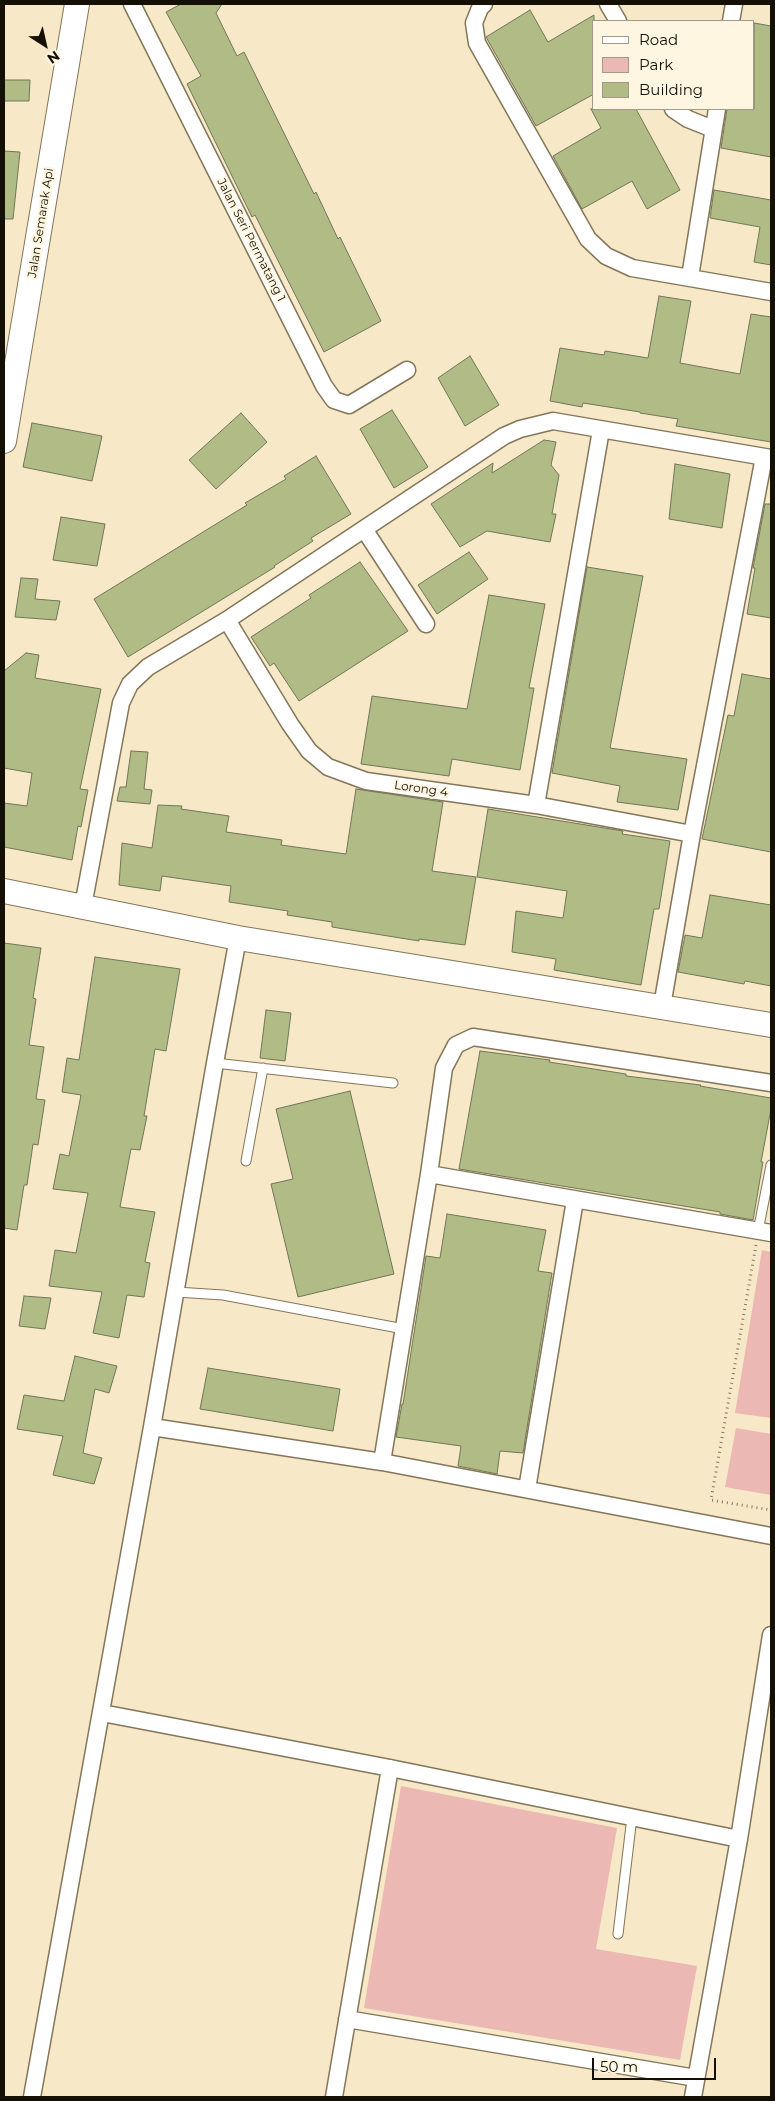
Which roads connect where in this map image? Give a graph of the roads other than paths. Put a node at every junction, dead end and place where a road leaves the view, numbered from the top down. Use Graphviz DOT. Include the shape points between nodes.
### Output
graph roads {
  1 [pos="77,4"];
  2 [pos="132,4"];
  3 [pos="484,4"];
  4 [pos="608,4"];
  5 [pos="734,4"];
  6 [pos="617,20"];
  7 [pos="732,20"];
  8 [pos="674,110"];
  9 [pos="717,110"];
  10 [pos="713,130"];
  11 [pos="690,277"];
  12 [pos="771,292"];
  13 [pos="407,370"];
  14 [pos="602,430"];
  15 [pos="4,441"];
  16 [pos="768,458"];
  17 [pos="364,529"];
  18 [pos="227,620"];
  19 [pos="426,624"];
  20 [pos="536,805"];
  21 [pos="692,834"];
  22 [pos="4,891"];
  23 [pos="83,906"];
  24 [pos="238,938"];
  25 [pos="662,1006"];
  26 [pos="771,1025"];
  27 [pos="215,1063"];
  28 [pos="263,1068"];
  29 [pos="394,1083"];
  30 [pos="771,1083"];
  31 [pos="246,1160"];
  32 [pos="771,1165"];
  33 [pos="429,1174"];
  34 [pos="575,1200"];
  35 [pos="765,1232"];
  36 [pos="176,1292"];
  37 [pos="404,1329"];
  38 [pos="152,1427"];
  39 [pos="382,1462"];
  40 [pos="527,1489"];
  41 [pos="771,1536"];
  42 [pos="771,1635"];
  43 [pos="102,1713"];
  44 [pos="390,1768"];
  45 [pos="632,1817"];
  46 [pos="739,1839"];
  47 [pos="618,1934"];
  48 [pos="347,2019"];
  49 [pos="696,2078"];
  50 [pos="32,2097"];
  51 [pos="334,2097"];
  52 [pos="693,2097"];
  1 -- 15 [label="street, Jalan Semarak Api"];
  2 -- 13 [label="street, Jalan Seri Permatang 1" via="324,386 334,400 349,405"];
  3 -- 11 [label="street" via="474,23 477,43 588,239 606,256 632,268"];
  4 -- 6 [label="street"];
  5 -- 7 [label="street"];
  8 -- 10 [label="street"];
  9 -- 10 [label="street"];
  10 -- 11 [label="street"];
  11 -- 12 [label="street"];
  14 -- 16 [label="street"];
  14 -- 17 [label="street" via="552,421 520,429 504,436"];
  14 -- 20 [label="street"];
  16 -- 21 [label="street"];
  17 -- 18 [label="street"];
  17 -- 19 [label="street"];
  18 -- 20 [label="street, Lorong 4" via="290,724 309,751 328,767 366,781"];
  18 -- 23 [label="street" via="148,667 130,684 121,703"];
  20 -- 21 [label="street, Lorong 4"];
  21 -- 25 [label="street"];
  22 -- 23 [label="street"];
  23 -- 24 [label="street"];
  24 -- 25 [label="street"];
  24 -- 27 [label="street"];
  25 -- 26 [label="street"];
  27 -- 28 [label="lane"];
  27 -- 36 [label="street"];
  28 -- 29 [label="lane"];
  28 -- 31 [label="lane"];
  30 -- 33 [label="street" via="473,1037 456,1045 444,1068"];
  32 -- 35 [label="lane"];
  33 -- 34 [label="street"];
  33 -- 37 [label="street"];
  34 -- 35 [label="street"];
  34 -- 40 [label="street"];
  36 -- 37 [label="lane" via="224,1295"];
  36 -- 38 [label="street"];
  37 -- 39 [label="street"];
  38 -- 39 [label="street"];
  38 -- 43 [label="street"];
  39 -- 40 [label="street"];
  40 -- 41 [label="street"];
  42 -- 46 [label="street"];
  43 -- 44 [label="street"];
  43 -- 50 [label="street"];
  44 -- 45 [label="street"];
  44 -- 48 [label="street"];
  45 -- 46 [label="street"];
  45 -- 47 [label="lane"];
  46 -- 49 [label="street"];
  48 -- 49 [label="street"];
  48 -- 51 [label="street"];
  49 -- 52 [label="street"];
}
